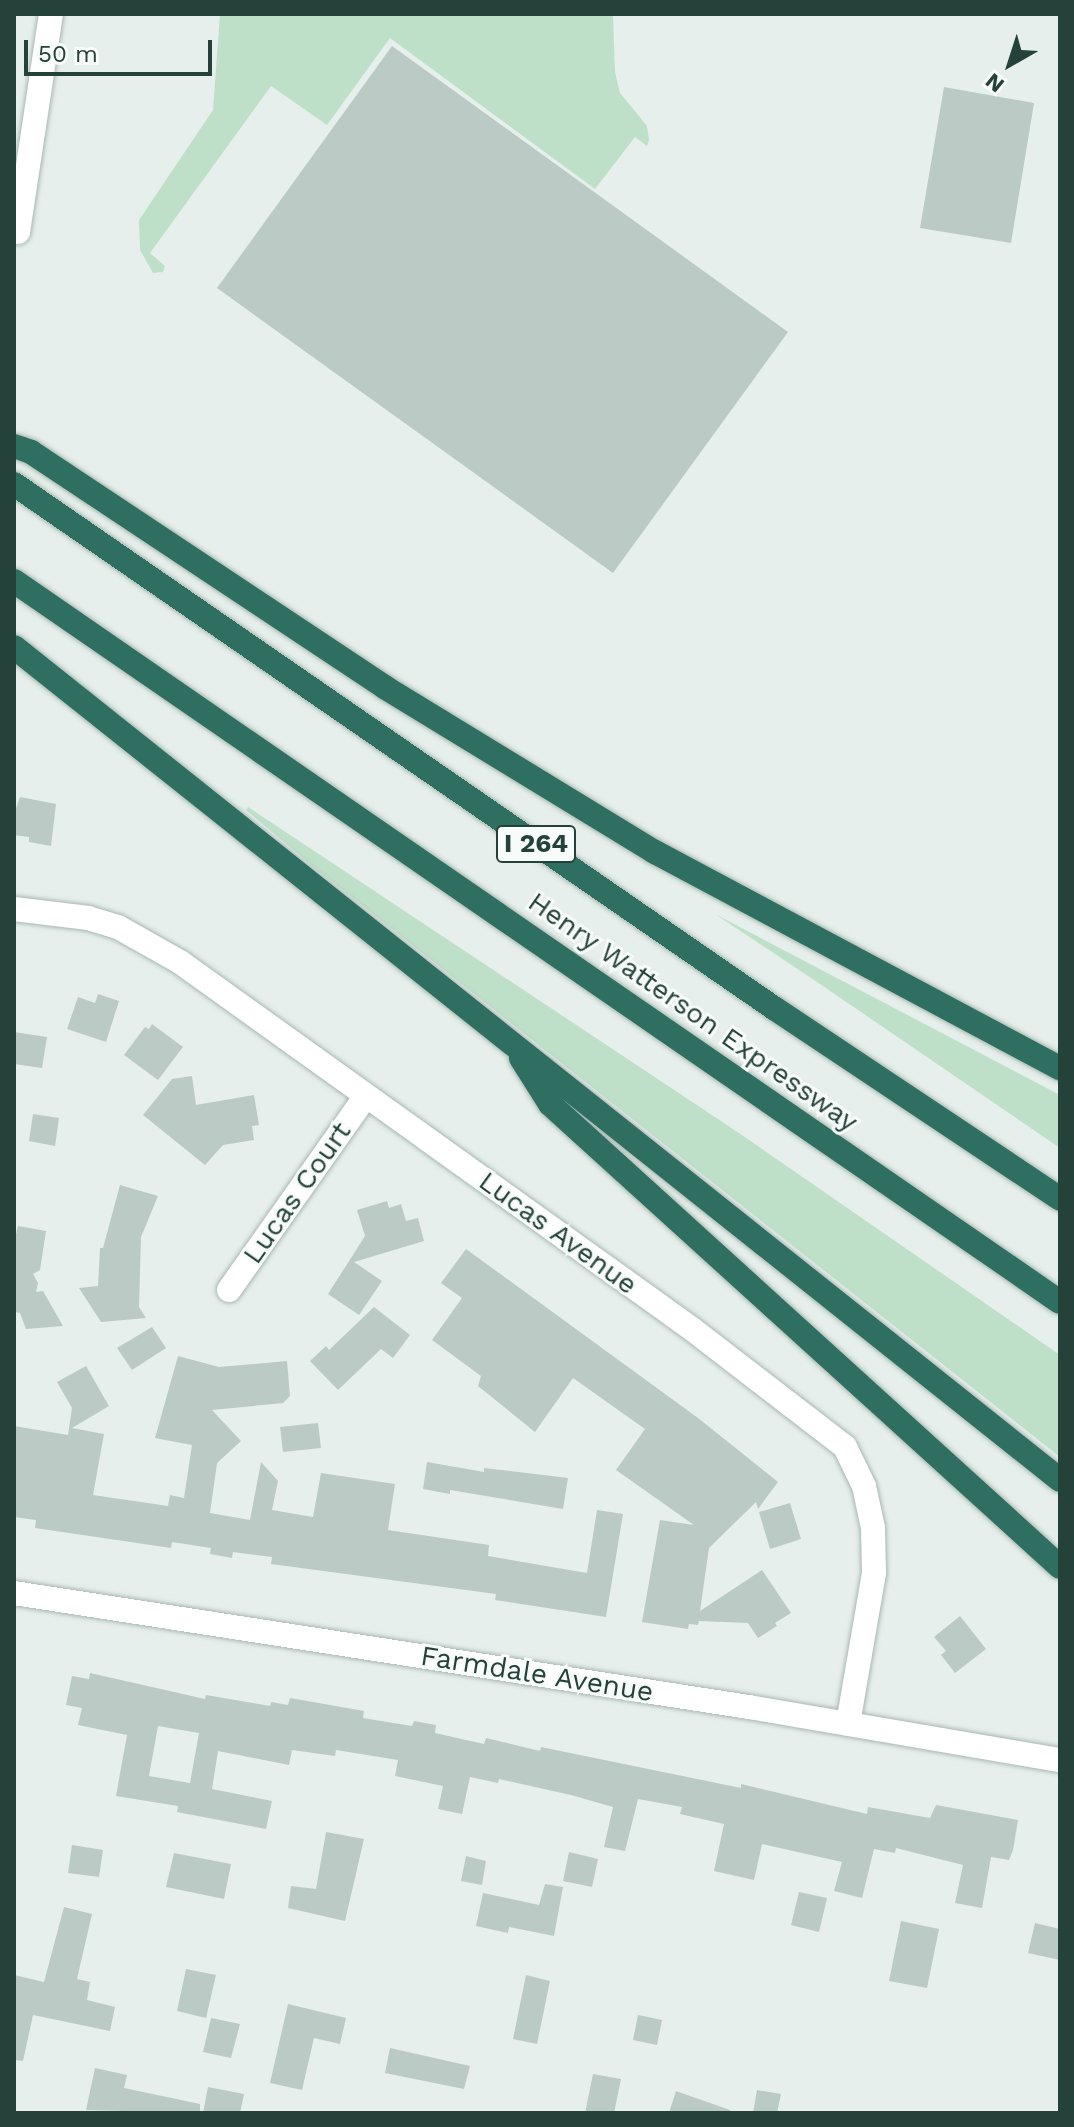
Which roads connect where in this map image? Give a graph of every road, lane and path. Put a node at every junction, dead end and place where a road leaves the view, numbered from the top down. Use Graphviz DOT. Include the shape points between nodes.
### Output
graph roads {
  1 [pos="51,14"];
  2 [pos="18,232"];
  3 [pos="14,446"];
  4 [pos="14,484"];
  5 [pos="14,581"];
  6 [pos="14,647"];
  7 [pos="14,909"];
  8 [pos="511,1043"];
  9 [pos="1060,1068"];
  10 [pos="366,1096"];
  11 [pos="1054,1192"];
  12 [pos="229,1290"];
  13 [pos="1060,1302"];
  14 [pos="1060,1480"];
  15 [pos="1060,1567"];
  16 [pos="14,1593"];
  17 [pos="848,1724"];
  18 [pos="1060,1760"];
  1 -- 2 [label="street"];
  3 -- 9 [label="highway" via="31,452 411,704 642,844"];
  4 -- 11 [label="highway, Henry Watterson Expressway / I 264" via="761,1000"];
  5 -- 13 [label="highway, Henry Watterson Expressway / I 264"];
  6 -- 8 [label="highway"];
  7 -- 10 [label="street, Lucas Avenue" via="88,918 144,939"];
  8 -- 14 [label="highway"];
  8 -- 15 [label="highway" via="550,1104"];
  10 -- 12 [label="street, Lucas Court"];
  10 -- 17 [label="street, Lucas Avenue" via="692,1329 845,1447 864,1486 873,1528 874,1573"];
  16 -- 17 [label="street, Farmdale Avenue"];
  17 -- 18 [label="street, Farmdale Avenue"];
}
